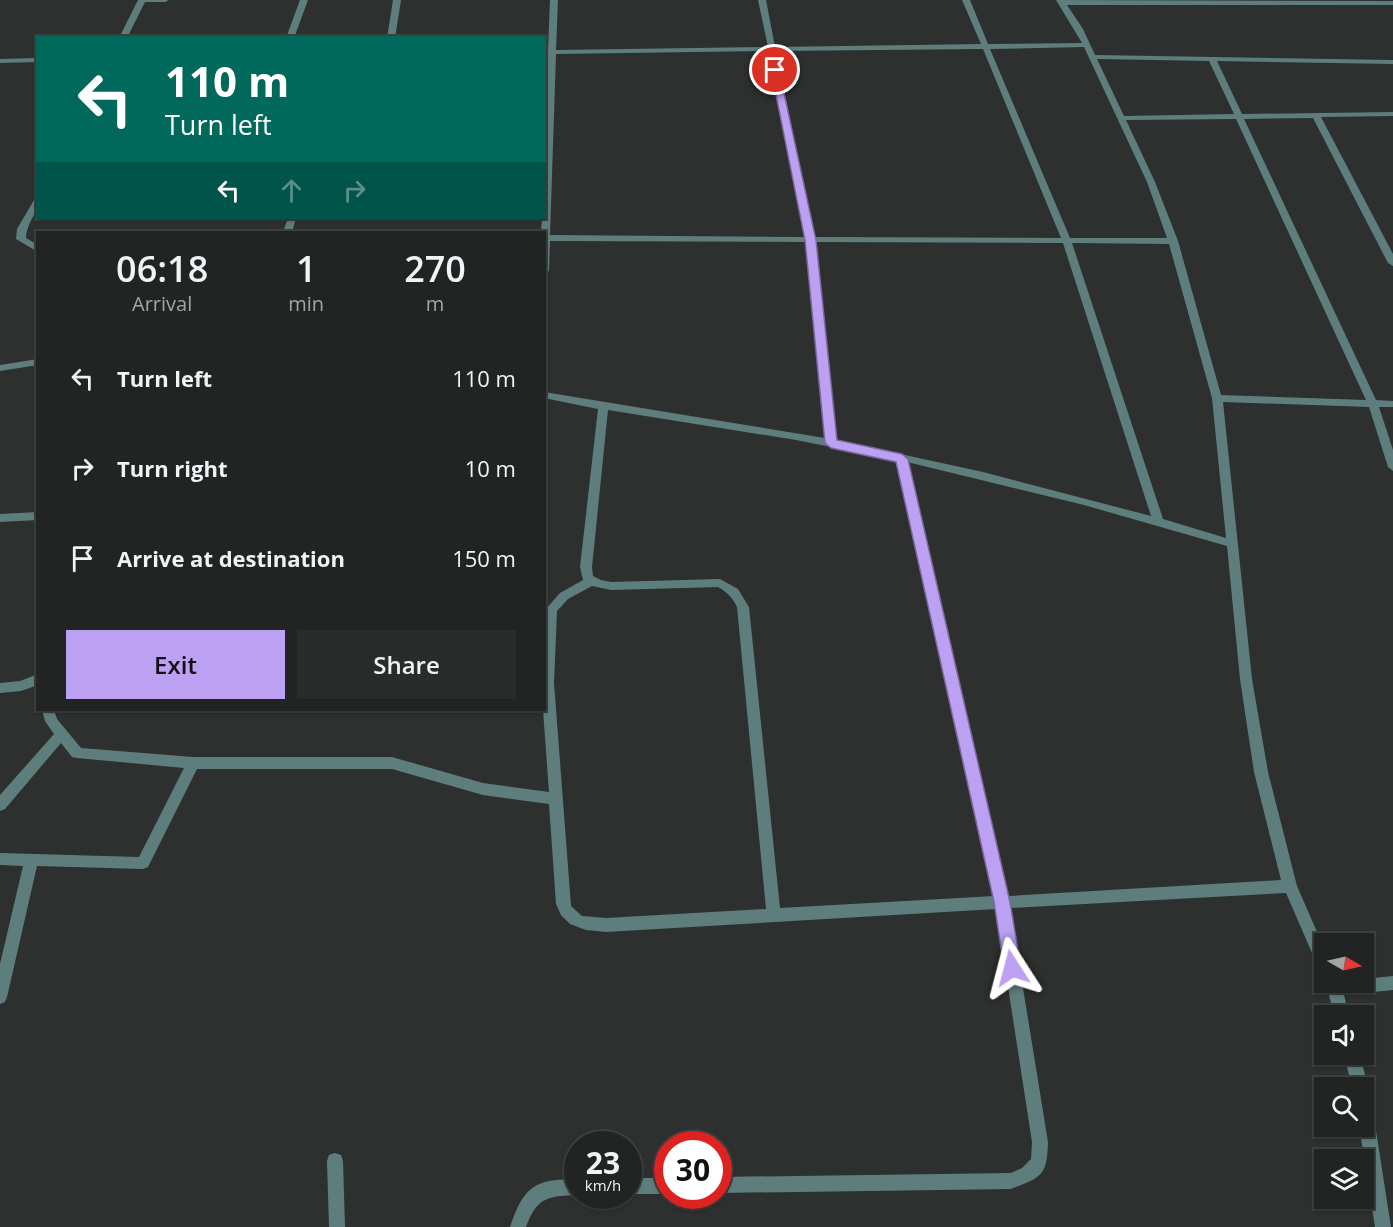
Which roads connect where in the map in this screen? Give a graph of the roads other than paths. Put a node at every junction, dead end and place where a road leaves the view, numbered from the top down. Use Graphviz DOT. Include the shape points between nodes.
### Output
graph roads {
  1 [pos="142,0"];
  2 [pos="165,0"];
  3 [pos="304,0"];
  4 [pos="397,0"];
  5 [pos="554,0"];
  6 [pos="762,0"];
  7 [pos="966,0"];
  8 [pos="1061,1"];
  9 [pos="1393,3"];
  10 [pos="124,36"];
  11 [pos="291,36"];
  12 [pos="391,36"];
  13 [pos="1087,45"];
  14 [pos="984,47"];
  15 [pos="771,49"];
  16 [pos="548,52"];
  17 [pos="1093,57"];
  18 [pos="1212,59"];
  19 [pos="36,60"];
  20 [pos="0,62"];
  21 [pos="1393,62"];
  22 [pos="1393,114"];
  23 [pos="1316,115"];
  24 [pos="1240,117"];
  25 [pos="1121,118"];
  26 [pos="36,204"];
  27 [pos="546,238"];
  28 [pos="810,240"];
  29 [pos="1067,241"];
  30 [pos="1173,241"];
  31 [pos="36,248"];
  32 [pos="1393,263"];
  33 [pos="36,362"];
  34 [pos="0,368"];
  35 [pos="546,394"];
  36 [pos="1217,398"];
  37 [pos="1373,404"];
  38 [pos="1393,404"];
  39 [pos="603,407"];
  40 [pos="831,443"];
  41 [pos="902,459"];
  42 [pos="1393,467"];
  43 [pos="36,516"];
  44 [pos="0,518"];
  45 [pos="1158,521"];
  46 [pos="1233,544"];
  47 [pos="592,581"];
  48 [pos="36,680"];
  49 [pos="546,683"];
  50 [pos="0,688"];
  51 [pos="48,711"];
  52 [pos="61,734"];
  53 [pos="193,763"];
  54 [pos="556,799"];
  55 [pos="0,805"];
  56 [pos="0,859"];
  57 [pos="31,860"];
  58 [pos="1290,886"];
  59 [pos="1002,902"];
  60 [pos="774,915"];
  61 [pos="1314,941"];
  62 [pos="1393,983"];
  63 [pos="1374,984"];
  64 [pos="0,997"];
  65 [pos="1369,1137"];
  66 [pos="335,1161"];
  67 [pos="732,1185"];
  68 [pos="564,1187"];
  69 [pos="337,1227"];
  70 [pos="518,1227"];
  71 [pos="1383,1227"];
  1 -- 2 [label="street"];
  1 -- 10 [label="street"];
  3 -- 11 [label="street"];
  4 -- 12 [label="street"];
  5 -- 16 [label="street"];
  6 -- 15 [label="street"];
  7 -- 14 [label="street"];
  8 -- 9 [label="street"];
  8 -- 13 [label="street"];
  13 -- 14 [label="street"];
  13 -- 17 [label="street"];
  14 -- 15 [label="street"];
  14 -- 29 [label="street"];
  15 -- 16 [label="street"];
  15 -- 28 [label="street"];
  16 -- 27 [label="street"];
  17 -- 18 [label="street"];
  17 -- 25 [label="street"];
  18 -- 21 [label="street"];
  18 -- 24 [label="street"];
  19 -- 20 [label="street"];
  22 -- 23 [label="street"];
  23 -- 24 [label="street"];
  23 -- 32 [label="street"];
  24 -- 25 [label="street"];
  24 -- 37 [label="street"];
  25 -- 30 [label="street"];
  26 -- 31 [label="street" via="21,239"];
  27 -- 28 [label="street"];
  28 -- 29 [label="street"];
  28 -- 40 [label="street"];
  29 -- 30 [label="street"];
  29 -- 45 [label="street"];
  30 -- 36 [label="street"];
  33 -- 34 [label="street"];
  35 -- 39 [label="street"];
  36 -- 37 [label="street"];
  36 -- 46 [label="street"];
  37 -- 38 [label="street"];
  37 -- 42 [label="street"];
  39 -- 40 [label="street"];
  39 -- 47 [label="street" via="586,567"];
  40 -- 41 [label="street"];
  41 -- 45 [label="street"];
  41 -- 59 [label="street"];
  43 -- 44 [label="street"];
  45 -- 46 [label="street"];
  46 -- 58 [label="street" via="1246,679 1261,772"];
  47 -- 49 [label="street" via="566,593 551,610"];
  47 -- 60 [label="street" via="611,586 720,583 739,598"];
  48 -- 50 [label="street"];
  49 -- 54 [label="street"];
  51 -- 52 [label="street"];
  52 -- 53 [label="street" via="78,753"];
  52 -- 55 [label="street"];
  53 -- 54 [label="street" via="392,763 483,789"];
  53 -- 57 [label="street" via="143,863"];
  54 -- 60 [label="street" via="563,904 568,916 578,922 606,925"];
  56 -- 57 [label="street"];
  57 -- 64 [label="street"];
  58 -- 59 [label="street"];
  58 -- 61 [label="street"];
  59 -- 60 [label="street"];
  59 -- 67 [label="street" via="1040,1142 1039,1163 1028,1174 1011,1180"];
  62 -- 63 [label="street"];
  65 -- 71 [label="street"];
  66 -- 69 [label="street"];
  68 -- 70 [label="street" via="537,1192 526,1205"];
}
